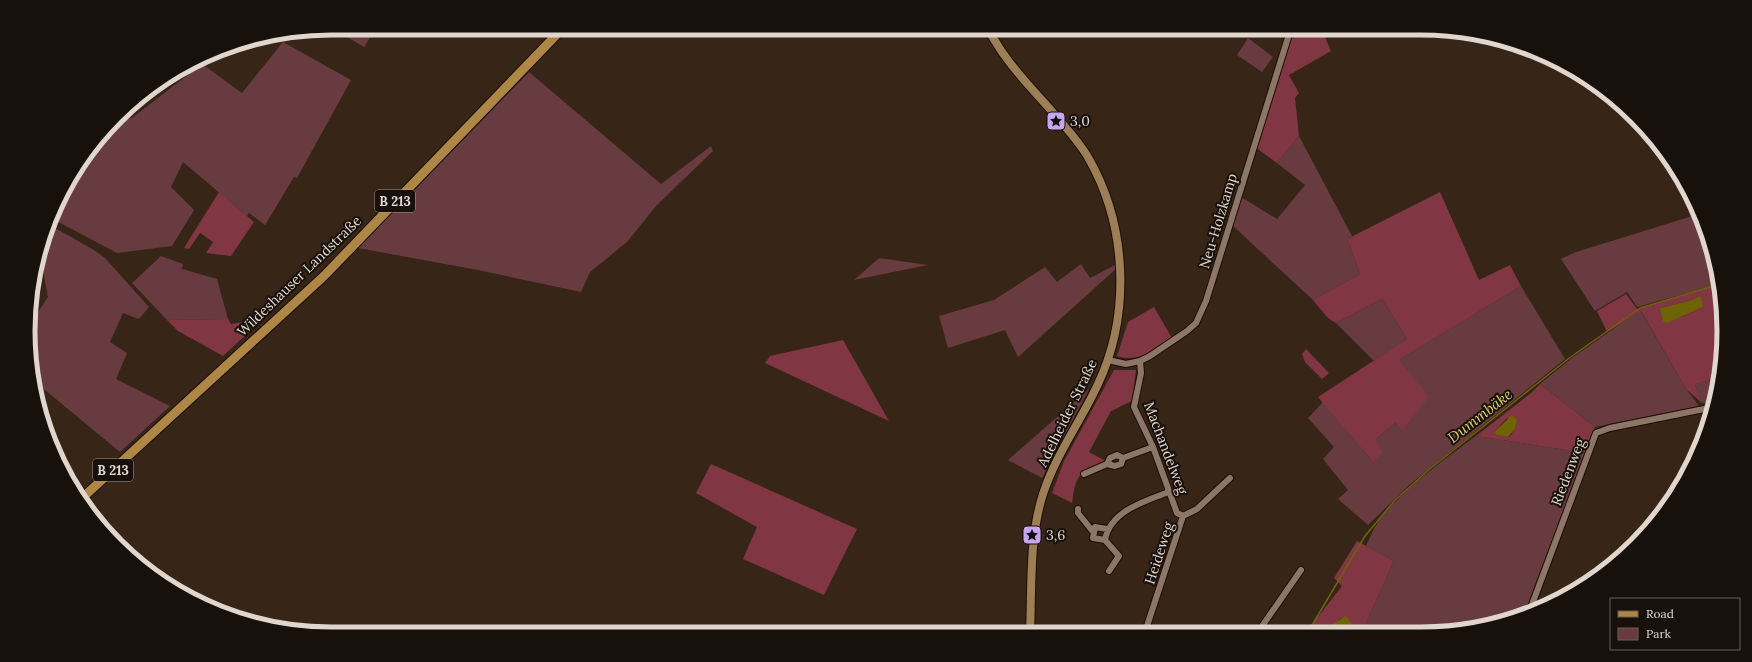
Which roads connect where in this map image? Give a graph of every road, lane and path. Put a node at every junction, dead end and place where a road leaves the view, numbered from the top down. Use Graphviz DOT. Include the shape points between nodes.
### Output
graph roads {
  1 [pos="556,35"];
  2 [pos="991,35"];
  3 [pos="1289,35"];
  4 [pos="1108,360"];
  5 [pos="1140,361"];
  6 [pos="1707,408"];
  7 [pos="1153,447"];
  8 [pos="1084,474"];
  9 [pos="1230,478"];
  10 [pos="1169,492"];
  11 [pos="85,495"];
  12 [pos="1078,510"];
  13 [pos="1183,516"];
  14 [pos="1107,529"];
  15 [pos="1094,533"];
  16 [pos="1105,540"];
  17 [pos="1301,570"];
  18 [pos="1109,571"];
  19 [pos="1532,605"];
  20 [pos="1030,627"];
  21 [pos="1148,627"];
  22 [pos="1261,627"];
  1 -- 11 [label="main road, Wildeshauser Landstraße / B 213" via="324,276"];
  2 -- 4 [label="street, Adelheider Straße" via="1005,57 1060,120 1089,158 1106,195 1116,235 1120,274 1120,305"];
  3 -- 5 [label="street, Neu-Holzkamp" via="1204,306 1196,323 1187,331"];
  4 -- 5 [label="street, Neu-Holzkamp" via="1126,364"];
  4 -- 20 [label="street, Adelheider Straße" via="1098,384 1060,454 1043,494 1036,526"];
  5 -- 7 [label="street, Machandelweg" via="1141,373 1134,407"];
  6 -- 19 [label="street, Riedenweg" via="1596,433"];
  7 -- 8 [label="street" via="1123,458 1117,455 1110,458 1107,464"];
  7 -- 10 [label="street, Machandelweg"];
  9 -- 13 [label="street, Heideweg" via="1197,509"];
  10 -- 13 [label="street, Machandelweg" via="1177,513"];
  10 -- 14 [label="street" via="1133,505"];
  12 -- 15 [label="street"];
  13 -- 21 [label="street, Heideweg"];
  14 -- 15 [label="street" via="1095,527"];
  14 -- 16 [label="street"];
  15 -- 16 [label="street" via="1093,538"];
  16 -- 18 [label="street" via="1119,556"];
  17 -- 22 [label="street"];
}
